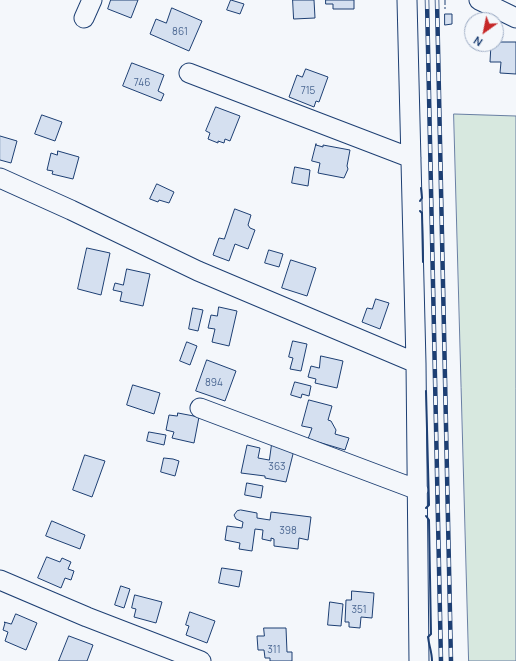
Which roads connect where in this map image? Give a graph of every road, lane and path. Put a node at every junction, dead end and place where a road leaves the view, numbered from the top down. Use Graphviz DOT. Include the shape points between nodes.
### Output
graph roads {
  1 [pos="92,0"];
  2 [pos="407,0"];
  3 [pos="479,0"];
  4 [pos="84,18"];
  5 [pos="516,18"];
  6 [pos="189,73"];
  7 [pos="411,158"];
  8 [pos="0,178"];
  9 [pos="416,363"];
  10 [pos="200,408"];
  11 [pos="418,490"];
  12 [pos="0,580"];
  13 [pos="201,661"];
  14 [pos="420,661"];
  1 -- 4 [label="street"];
  2 -- 7 [label="street"];
  3 -- 5 [label="street"];
  6 -- 7 [label="street"];
  7 -- 9 [label="street"];
  8 -- 9 [label="street" via="198,271"];
  9 -- 11 [label="street"];
  10 -- 11 [label="street"];
  11 -- 14 [label="street"];
  12 -- 13 [label="street"];
}
